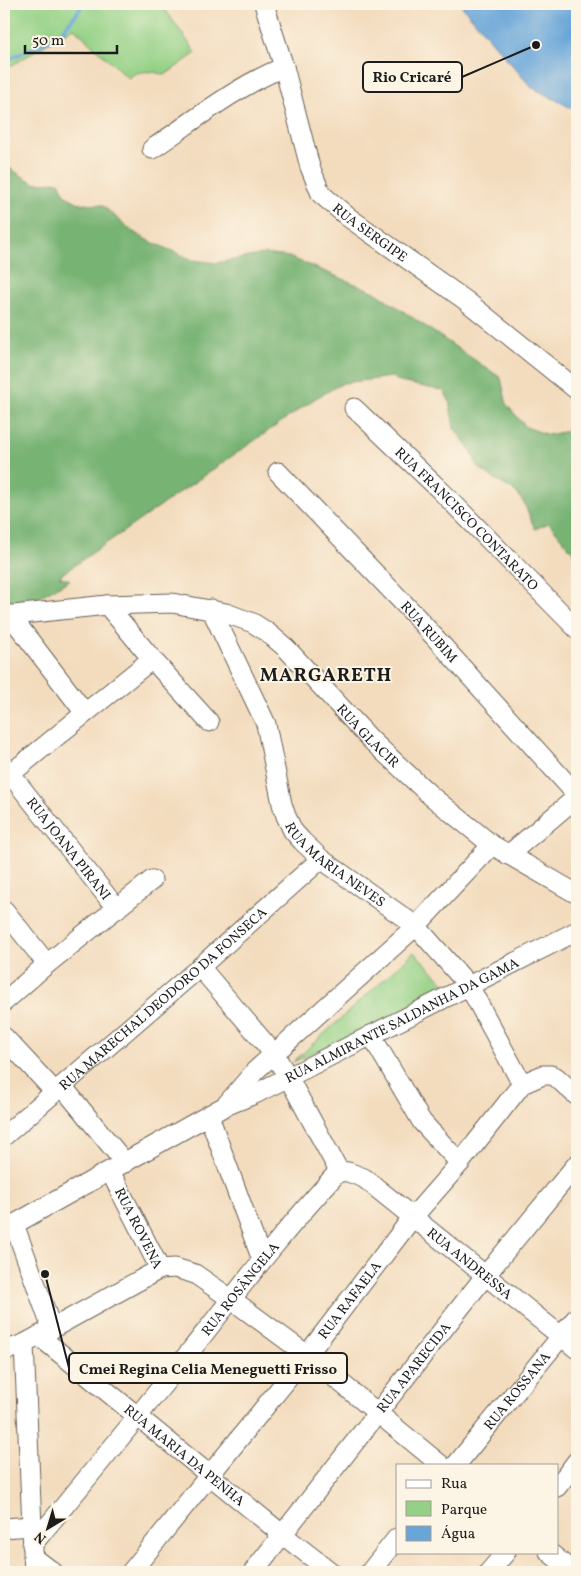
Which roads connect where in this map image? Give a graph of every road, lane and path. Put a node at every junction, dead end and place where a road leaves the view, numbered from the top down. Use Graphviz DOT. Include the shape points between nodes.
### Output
graph roads {
  1 [pos="264,4"];
  2 [pos="284,67"];
  3 [pos="152,150"];
  4 [pos="577,390"];
  5 [pos="354,408"];
  6 [pos="278,472"];
  7 [pos="107,605"];
  8 [pos="211,609"];
  9 [pos="7,615"];
  10 [pos="577,629"];
  11 [pos="152,659"];
  12 [pos="85,712"];
  13 [pos="209,722"];
  14 [pos="6,773"];
  15 [pos="577,796"];
  16 [pos="500,850"];
  17 [pos="321,859"];
  18 [pos="152,880"];
  19 [pos="577,894"];
  20 [pos="117,909"];
  21 [pos="4,910"];
  22 [pos="416,926"];
  23 [pos="575,936"];
  24 [pos="47,964"];
  25 [pos="200,967"];
  26 [pos="469,986"];
  27 [pos="4,1002"];
  28 [pos="371,1035"];
  29 [pos="4,1037"];
  30 [pos="274,1054"];
  31 [pos="288,1077"];
  32 [pos="522,1084"];
  33 [pos="59,1089"];
  34 [pos="577,1096"];
  35 [pos="217,1111"];
  36 [pos="4,1136"];
  37 [pos="460,1163"];
  38 [pos="577,1164"];
  39 [pos="117,1167"];
  40 [pos="339,1171"];
  41 [pos="412,1218"];
  42 [pos="9,1227"];
  43 [pos="262,1260"];
  44 [pos="160,1269"];
  45 [pos="485,1276"];
  46 [pos="231,1299"];
  47 [pos="577,1317"];
  48 [pos="38,1336"];
  49 [pos="562,1336"];
  50 [pos="577,1348"];
  51 [pos="4,1351"];
  52 [pos="307,1355"];
  53 [pos="376,1413"];
  54 [pos="138,1417"];
  55 [pos="577,1462"];
  56 [pos="440,1464"];
  57 [pos="457,1464"];
  58 [pos="210,1476"];
  59 [pos="558,1487"];
  60 [pos="32,1526"];
  61 [pos="4,1528"];
  62 [pos="283,1535"];
  63 [pos="396,1539"];
  64 [pos="504,1554"];
  65 [pos="551,1554"];
  66 [pos="33,1558"];
  67 [pos="53,1572"];
  68 [pos="132,1572"];
  69 [pos="253,1572"];
  70 [pos="331,1572"];
  71 [pos="370,1572"];
  72 [pos="489,1572"];
  73 [pos="573,1572"];
  1 -- 2 [label="street, RUA SERGIPE"];
  2 -- 3 [label="street" via="233,92"];
  2 -- 4 [label="street, RUA SERGIPE" via="310,167 321,194 464,300"];
  5 -- 10 [label="street, RUA FRANCISCO CONTARATO"];
  6 -- 15 [label="street, RUA RUBIM" via="411,611"];
  7 -- 8 [label="street, RUA GLACIR" via="172,603"];
  7 -- 9 [label="street, RUA GLACIR"];
  7 -- 11 [label="street"];
  8 -- 16 [label="street, RUA GLACIR" via="240,617 267,632 286,648 395,764 430,796"];
  8 -- 17 [label="street, RUA MARIA NEVES" via="266,724 286,816 302,841"];
  9 -- 12 [label="street"];
  11 -- 12 [label="street"];
  11 -- 13 [label="street"];
  12 -- 14 [label="street"];
  14 -- 20 [label="street, RUA JOANA PIRANI"];
  15 -- 16 [label="street, RUA ALMIRANTE SALDANHA DA GAMA"];
  16 -- 19 [label="street, RUA GLACIR"];
  16 -- 22 [label="street, RUA ALMIRANTE SALDANHA DA GAMA"];
  17 -- 22 [label="street, RUA MARIA NEVES"];
  17 -- 25 [label="street, RUA MARECHAL DEODORO DA FONSECA"];
  18 -- 20 [label="street"];
  20 -- 24 [label="street, RUA JOANA PIRANI"];
  21 -- 24 [label="street"];
  22 -- 26 [label="street, RUA MARIA NEVES"];
  22 -- 30 [label="street, RUA ALMIRANTE SALDANHA DA GAMA"];
  23 -- 26 [label="street, RUA ALMIRANTE SALDANHA DA GAMA"];
  24 -- 27 [label="street, RUA JOANA PIRANI"];
  25 -- 30 [label="street"];
  25 -- 33 [label="street, RUA MARECHAL DEODORO DA FONSECA"];
  26 -- 28 [label="street, RUA ALMIRANTE SALDANHA DA GAMA"];
  26 -- 32 [label="street, RUA MARIA NEVES"];
  28 -- 31 [label="street, RUA ALMIRANTE SALDANHA DA GAMA"];
  28 -- 37 [label="street" via="422,1122"];
  29 -- 33 [label="street, RUA ROVENA"];
  30 -- 31 [label="street"];
  30 -- 35 [label="street, RUA ALMIRANTE SALDANHA DA GAMA"];
  31 -- 35 [label="street, RUA ALMIRANTE SALDANHA DA GAMA"];
  31 -- 40 [label="street"];
  32 -- 34 [label="street" via="546,1075 556,1077"];
  32 -- 37 [label="street, RUA RAFAELA"];
  33 -- 36 [label="street, RUA MARECHAL DEODORO DA FONSECA"];
  33 -- 39 [label="street, RUA ROVENA"];
  35 -- 39 [label="street, RUA ALMIRANTE SALDANHA DA GAMA"];
  35 -- 43 [label="street"];
  37 -- 41 [label="street, RUA RAFAELA"];
  38 -- 45 [label="street, RUA APARECIDA"];
  39 -- 42 [label="street, RUA ALMIRANTE SALDANHA DA GAMA"];
  39 -- 44 [label="street, RUA ROVENA"];
  40 -- 41 [label="street, RUA ANDRESSA" via="364,1178"];
  40 -- 43 [label="street, RUA ROSÂNGELA"];
  41 -- 45 [label="street, RUA ANDRESSA"];
  41 -- 52 [label="street, RUA RAFAELA"];
  42 -- 48 [label="street"];
  43 -- 46 [label="street, RUA ROSÂNGELA"];
  44 -- 46 [label="street, RUA ROVENA" via="175,1268 194,1274"];
  44 -- 48 [label="street"];
  45 -- 49 [label="street, RUA ANDRESSA"];
  45 -- 53 [label="street, RUA APARECIDA"];
  46 -- 52 [label="street, RUA ROVENA"];
  46 -- 54 [label="street, RUA ROSÂNGELA"];
  47 -- 49 [label="street, RUA ROSSANA"];
  48 -- 51 [label="street"];
  48 -- 54 [label="street, RUA MARIA DA PENHA"];
  48 -- 60 [label="street"];
  49 -- 50 [label="street, RUA ANDRESSA"];
  49 -- 57 [label="street, RUA ROSSANA"];
  52 -- 53 [label="street, RUA ROVENA"];
  52 -- 58 [label="street, RUA RAFAELA"];
  53 -- 56 [label="street, RUA ROVENA"];
  53 -- 62 [label="street, RUA APARECIDA"];
  54 -- 58 [label="street, RUA MARIA DA PENHA"];
  54 -- 66 [label="street, RUA ROSÂNGELA"];
  55 -- 59 [label="street"];
  58 -- 62 [label="street, RUA MARIA DA PENHA"];
  58 -- 68 [label="street, RUA RAFAELA"];
  60 -- 61 [label="street"];
  60 -- 66 [label="street"];
  62 -- 69 [label="street, RUA APARECIDA"];
  62 -- 70 [label="street, RUA MARIA DA PENHA"];
  63 -- 71 [label="street"];
  64 -- 72 [label="street"];
  65 -- 73 [label="street"];
  66 -- 67 [label="street"];
}
